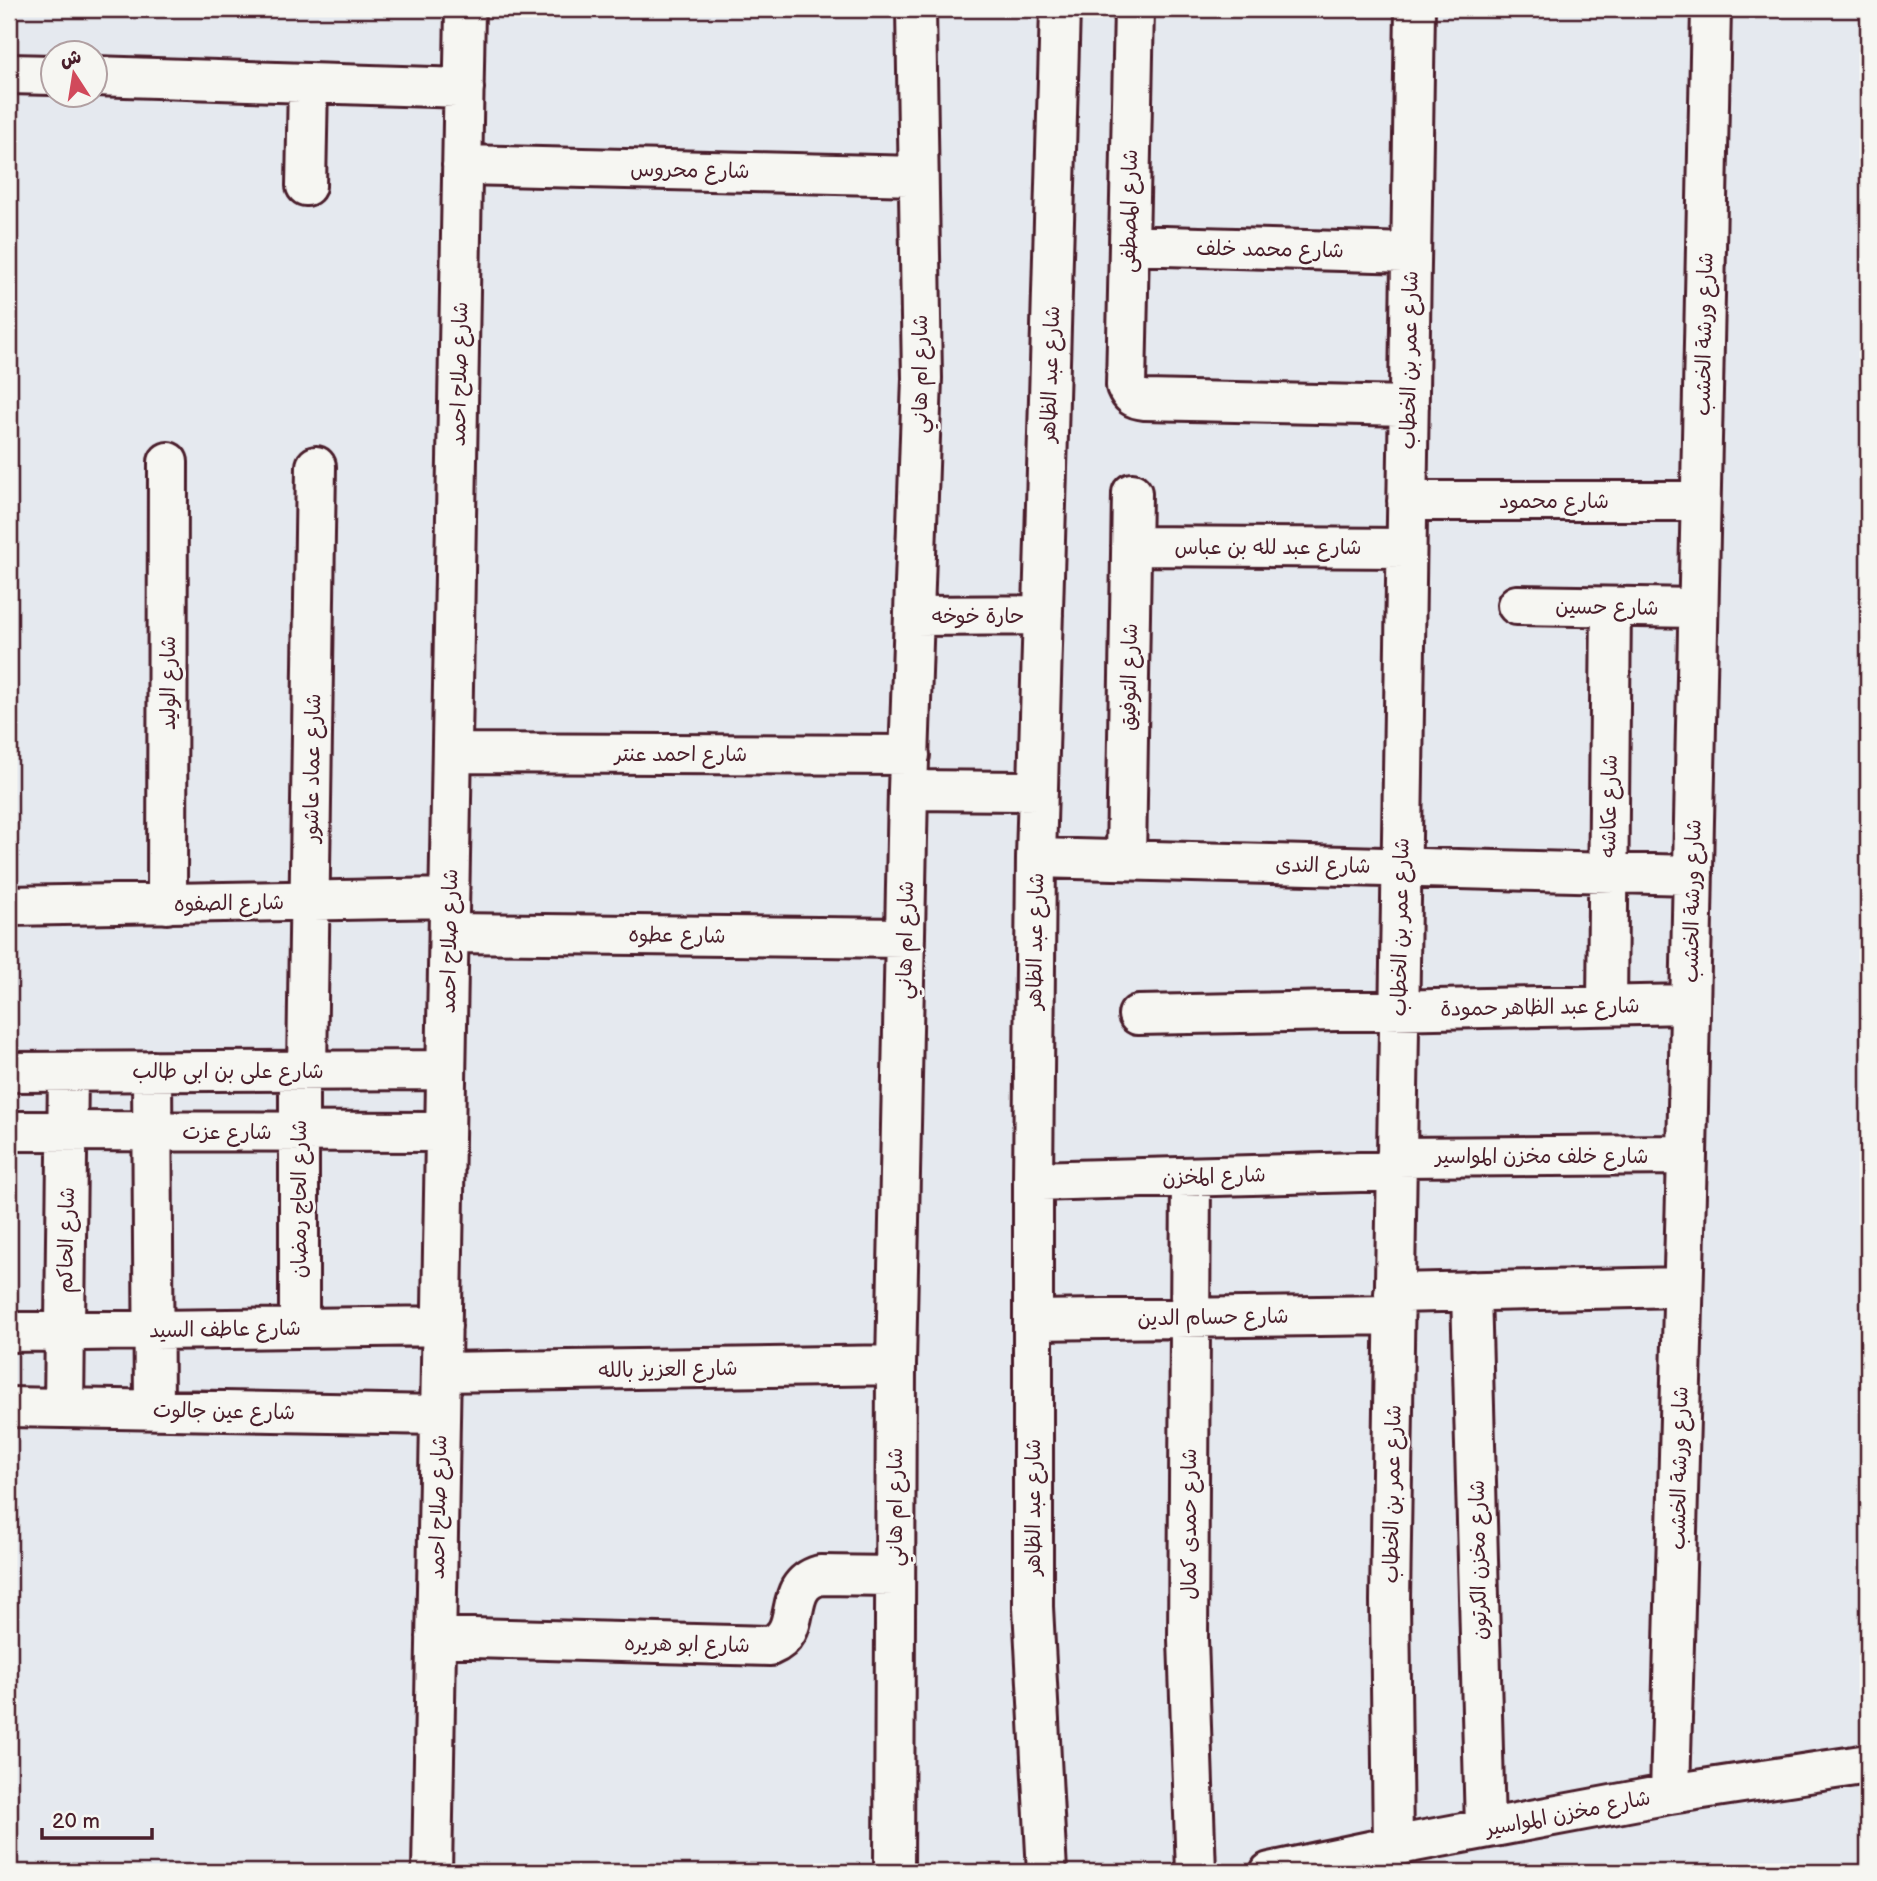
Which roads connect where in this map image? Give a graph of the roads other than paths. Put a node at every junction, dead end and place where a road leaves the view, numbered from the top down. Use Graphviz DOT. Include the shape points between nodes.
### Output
graph roads {
  1 [pos="465,9"];
  2 [pos="916,9"];
  3 [pos="1060,9"];
  4 [pos="1134,9"];
  5 [pos="1415,9"];
  6 [pos="1711,9"];
  7 [pos="9,74"];
  8 [pos="38,75"];
  9 [pos="108,76"];
  10 [pos="308,83"];
  11 [pos="464,88"];
  12 [pos="462,165"];
  13 [pos="918,176"];
  14 [pos="306,186"];
  15 [pos="1129,245"];
  16 [pos="1411,253"];
  17 [pos="1409,405"];
  18 [pos="168,462"];
  19 [pos="316,466"];
  20 [pos="1132,494"];
  21 [pos="1407,501"];
  22 [pos="1700,501"];
  23 [pos="1131,547"];
  24 [pos="1406,548"];
  25 [pos="1517,606"];
  26 [pos="1611,607"];
  27 [pos="1698,608"];
  28 [pos="1043,615"];
  29 [pos="914,616"];
  30 [pos="452,752"];
  31 [pos="909,772"];
  32 [pos="1038,791"];
  33 [pos="1036,858"];
  34 [pos="1126,860"];
  35 [pos="1401,867"];
  36 [pos="1608,873"];
  37 [pos="1693,875"];
  38 [pos="310,902"];
  39 [pos="167,904"];
  40 [pos="9,906"];
  41 [pos="449,916"];
  42 [pos="905,938"];
  43 [pos="1690,1004"];
  44 [pos="1607,1005"];
  45 [pos="1399,1010"];
  46 [pos="1138,1015"];
  47 [pos="303,1070"];
  48 [pos="446,1070"];
  49 [pos="152,1071"];
  50 [pos="9,1072"];
  51 [pos="68,1072"];
  52 [pos="9,1131"];
  53 [pos="67,1132"];
  54 [pos="153,1132"];
  55 [pos="299,1132"];
  56 [pos="445,1132"];
  57 [pos="1687,1156"];
  58 [pos="1396,1164"];
  59 [pos="1191,1177"];
  60 [pos="1033,1181"];
  61 [pos="1683,1287"];
  62 [pos="1471,1291"];
  63 [pos="1394,1304"];
  64 [pos="1190,1318"];
  65 [pos="1033,1320"];
  66 [pos="442,1326"];
  67 [pos="299,1328"];
  68 [pos="153,1330"];
  69 [pos="9,1332"];
  70 [pos="65,1332"];
  71 [pos="896,1365"];
  72 [pos="440,1372"];
  73 [pos="9,1408"];
  74 [pos="64,1408"];
  75 [pos="154,1410"];
  76 [pos="440,1415"];
  77 [pos="894,1576"];
  78 [pos="436,1637"];
  79 [pos="1868,1764"];
  80 [pos="1670,1794"];
  81 [pos="1485,1828"];
  82 [pos="1393,1846"];
  83 [pos="432,1872"];
  84 [pos="894,1872"];
  85 [pos="1047,1872"];
  86 [pos="1196,1872"];
  87 [pos="1270,1872"];
  1 -- 11 [label="street, شارع صلاح احمد"];
  2 -- 13 [label="street, شارع ام هاني"];
  3 -- 28 [label="street, شارع عبد الظاهر"];
  4 -- 15 [label="street, شارع المصطفى"];
  5 -- 16 [label="street, شارع عمر بن الخطاب"];
  6 -- 22 [label="street, شارع ورشة الخشب"];
  7 -- 8 [label="street"];
  9 -- 10 [label="street"];
  10 -- 11 [label="street"];
  10 -- 14 [label="street"];
  11 -- 12 [label="street, شارع صلاح احمد"];
  12 -- 13 [label="street, شارع محروس"];
  12 -- 30 [label="street, شارع صلاح احمد"];
  13 -- 29 [label="street, شارع ام هاني" via="922,378"];
  15 -- 16 [label="street, شارع محمد خلف"];
  15 -- 17 [label="street, شارع المصطفى" via="1126,386 1131,396 1145,401"];
  16 -- 17 [label="street, شارع عمر بن الخطاب"];
  17 -- 21 [label="street, شارع عمر بن الخطاب"];
  18 -- 39 [label="street, شارع الوليد"];
  19 -- 38 [label="street, شارع عماد عاشور"];
  20 -- 23 [label="street, شارع التوفيق"];
  21 -- 22 [label="street, شارع محمود"];
  21 -- 24 [label="street, شارع عمر بن الخطاب"];
  22 -- 27 [label="street, شارع ورشة الخشب"];
  23 -- 24 [label="street, شارع عبد لله بن عباس"];
  23 -- 34 [label="street, شارع التوفيق"];
  24 -- 35 [label="street, شارع عمر بن الخطاب"];
  25 -- 26 [label="street, شارع حسين"];
  26 -- 27 [label="street, شارع حسين"];
  26 -- 36 [label="street, شارع عكاشه"];
  27 -- 37 [label="street, شارع ورشة الخشب"];
  28 -- 29 [label="street, حارة خوخه"];
  28 -- 32 [label="street, شارع عبد الظاهر"];
  29 -- 31 [label="street, شارع ام هاني"];
  30 -- 31 [label="street, شارع احمد عنتر"];
  30 -- 41 [label="street, شارع صلاح احمد"];
  31 -- 32 [label="street, شارع احمد عنتر"];
  31 -- 42 [label="street, شارع ام هاني"];
  32 -- 33 [label="street, شارع عبد الظاهر"];
  33 -- 34 [label="street, شارع الندى"];
  33 -- 60 [label="street, شارع عبد الظاهر"];
  34 -- 35 [label="street, شارع الندى"];
  35 -- 36 [label="street, شارع الندى"];
  35 -- 45 [label="street, شارع عمر بن الخطاب"];
  36 -- 37 [label="street, شارع الندى"];
  36 -- 44 [label="street, شارع عكاشه"];
  37 -- 43 [label="street, شارع ورشة الخشب"];
  38 -- 39 [label="street, شارع الصفوه"];
  38 -- 41 [label="street, شارع الصفوه"];
  38 -- 47 [label="street, شارع عماد عاشور"];
  39 -- 40 [label="street, شارع الصفوه"];
  41 -- 42 [label="street, شارع عطوه"];
  41 -- 48 [label="street, شارع صلاح احمد"];
  42 -- 71 [label="street, شارع ام هاني"];
  43 -- 44 [label="street, شارع عبد الظاهر حمودة"];
  43 -- 57 [label="street, شارع ورشة الخشب"];
  44 -- 45 [label="street, شارع عبد الظاهر حمودة"];
  45 -- 46 [label="street, شارع عبد الظاهر حمودة"];
  45 -- 58 [label="street, شارع عمر بن الخطاب"];
  47 -- 48 [label="street, شارع على بن ابى طالب"];
  47 -- 49 [label="street, شارع على بن ابى طالب"];
  47 -- 55 [label="street, شارع الحاج رمضان"];
  48 -- 56 [label="street, شارع صلاح احمد"];
  49 -- 51 [label="street, شارع على بن ابى طالب"];
  49 -- 54 [label="street"];
  50 -- 51 [label="street, شارع على بن ابى طالب"];
  51 -- 53 [label="street, شارع الحاكم"];
  52 -- 53 [label="street, شارع عزت"];
  53 -- 54 [label="street, شارع عزت"];
  53 -- 70 [label="street, شارع الحاكم"];
  54 -- 55 [label="street, شارع عزت"];
  54 -- 68 [label="street"];
  55 -- 56 [label="street, شارع عزت"];
  55 -- 67 [label="street, شارع الحاج رمضان"];
  56 -- 66 [label="street, شارع صلاح احمد"];
  57 -- 58 [label="street, شارع خلف مخزن المواسير"];
  57 -- 61 [label="street, شارع ورشة الخشب"];
  58 -- 59 [label="street, شارع المخزن"];
  58 -- 63 [label="street, شارع عمر بن الخطاب"];
  59 -- 60 [label="street, شارع المخزن"];
  59 -- 64 [label="street, شارع حمدى كمال"];
  60 -- 65 [label="street, شارع عبد الظاهر"];
  61 -- 62 [label="street, شارع حسام الدين"];
  61 -- 80 [label="street, شارع ورشة الخشب"];
  62 -- 63 [label="street, شارع حسام الدين"];
  62 -- 81 [label="street, شارع مخزن الكرتون"];
  63 -- 64 [label="street, شارع حسام الدين"];
  63 -- 82 [label="street, شارع عمر بن الخطاب"];
  64 -- 65 [label="street, شارع حسام الدين"];
  64 -- 86 [label="street, شارع حمدى كمال" via="1188,1639"];
  65 -- 85 [label="street, شارع عبد الظاهر" via="1034,1607"];
  66 -- 67 [label="street, شارع عاطف السيد"];
  66 -- 72 [label="street, شارع صلاح احمد"];
  67 -- 68 [label="street, شارع عاطف السيد"];
  68 -- 70 [label="street, شارع عاطف السيد"];
  68 -- 75 [label="street"];
  69 -- 70 [label="street, شارع عاطف السيد"];
  70 -- 74 [label="street, شارع الحاكم"];
  71 -- 72 [label="street, شارع العزيز بالله"];
  71 -- 77 [label="street, شارع ام هاني"];
  72 -- 76 [label="street, شارع صلاح احمد"];
  73 -- 74 [label="street, شارع عين جالوت"];
  74 -- 75 [label="street, شارع عين جالوت"];
  75 -- 76 [label="street, شارع عين جالوت"];
  76 -- 78 [label="street, شارع صلاح احمد"];
  77 -- 78 [label="street, شارع ابو هريره" via="811,1578 798,1591 788,1632 770,1646"];
  77 -- 84 [label="street, شارع ام هاني"];
  78 -- 83 [label="street, شارع صلاح احمد"];
  79 -- 80 [label="street, شارع مخزن المواسير"];
  80 -- 81 [label="street, شارع مخزن المواسير"];
  81 -- 82 [label="street, شارع مخزن المواسير"];
  82 -- 87 [label="street, شارع مخزن المواسير"];
}
